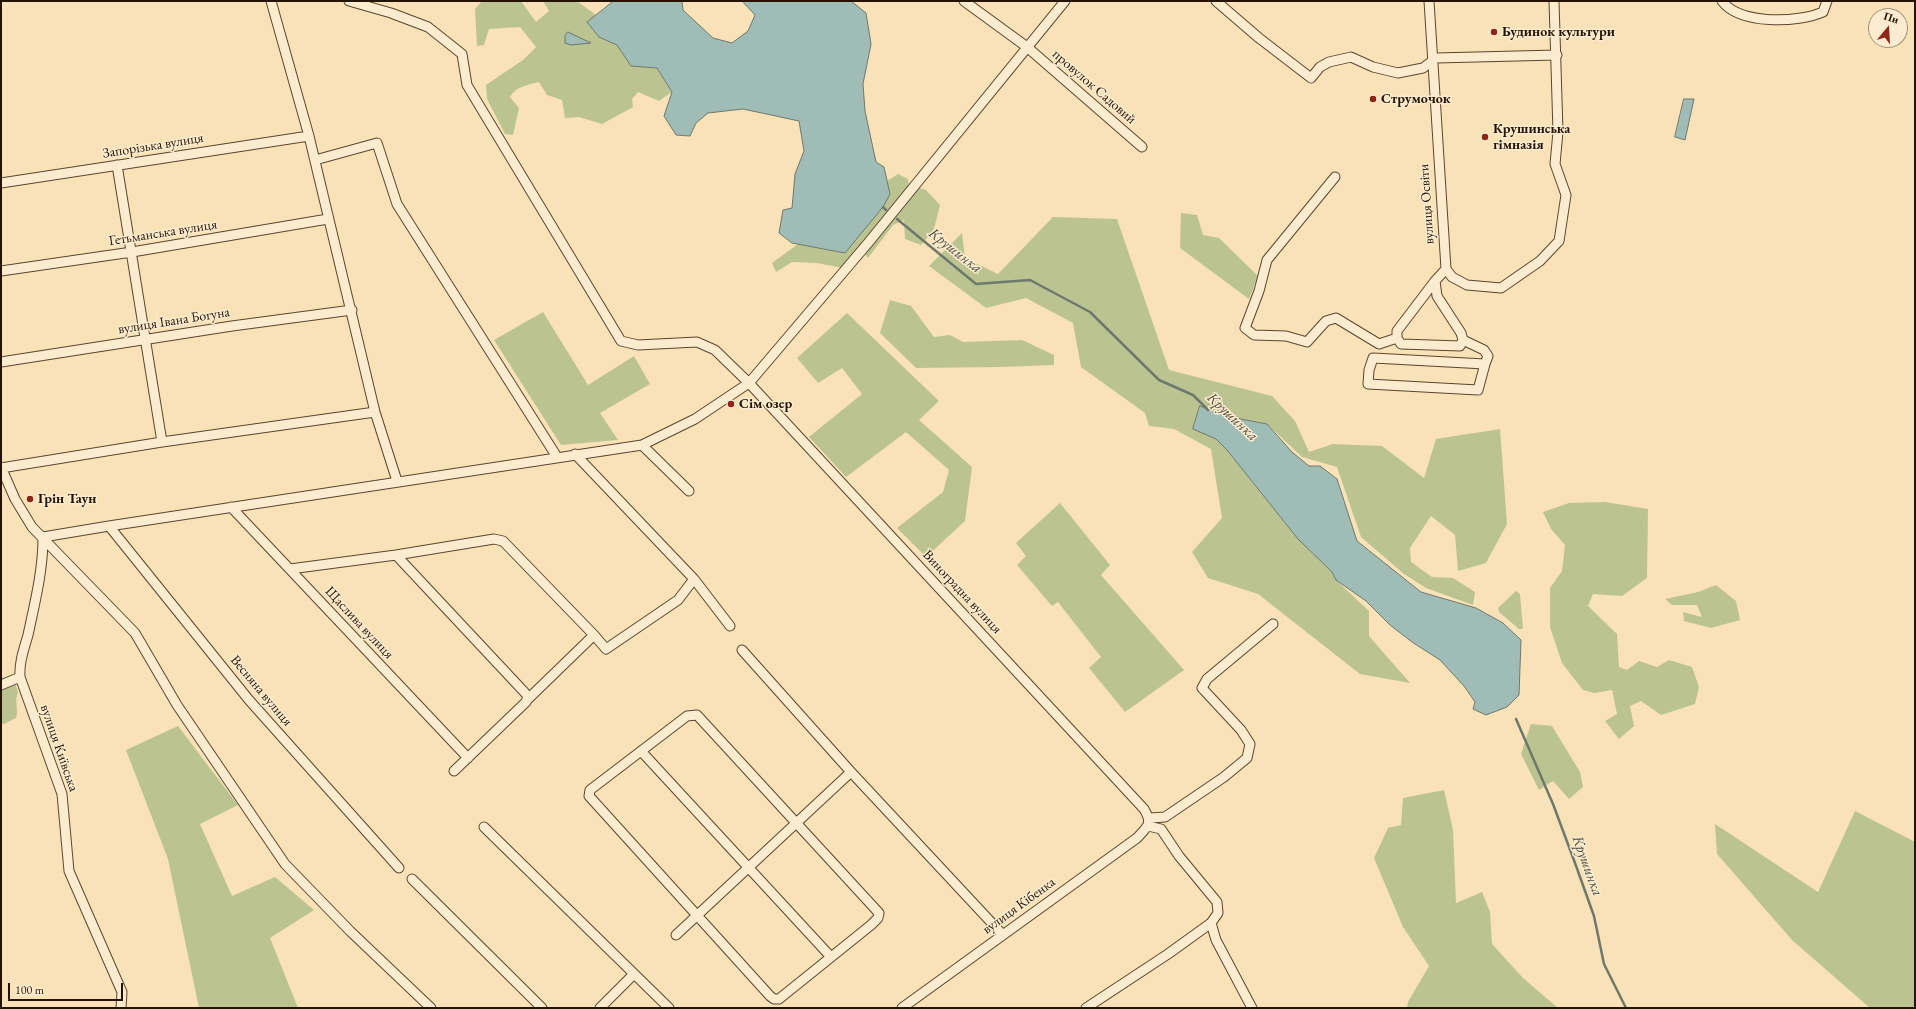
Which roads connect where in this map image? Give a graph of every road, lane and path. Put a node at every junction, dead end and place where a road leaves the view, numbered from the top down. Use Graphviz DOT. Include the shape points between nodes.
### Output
graph roads {
  1 [pos="271,1"];
  2 [pos="349,1"];
  3 [pos="964,1"];
  4 [pos="1065,1"];
  5 [pos="1216,1"];
  6 [pos="1429,1"];
  7 [pos="1554,1"];
  8 [pos="1722,1"];
  9 [pos="1827,2"];
  10 [pos="1026,47"];
  11 [pos="1557,55"];
  12 [pos="1431,62"];
  13 [pos="309,136"];
  14 [pos="1142,147"];
  15 [pos="315,160"];
  16 [pos="117,165"];
  17 [pos="1335,177"];
  18 [pos="1,183"];
  19 [pos="328,220"];
  20 [pos="132,252"];
  21 [pos="1446,269"];
  22 [pos="1,271"];
  23 [pos="1435,280"];
  24 [pos="352,310"];
  25 [pos="1397,338"];
  26 [pos="144,339"];
  27 [pos="1463,340"];
  28 [pos="1379,344"];
  29 [pos="1373,358"];
  30 [pos="1,362"];
  31 [pos="1485,364"];
  32 [pos="749,383"];
  33 [pos="375,412"];
  34 [pos="162,442"];
  35 [pos="642,445"];
  36 [pos="575,454"];
  37 [pos="557,457"];
  38 [pos="1,467"];
  39 [pos="397,481"];
  40 [pos="689,491"];
  41 [pos="231,507"];
  42 [pos="109,526"];
  43 [pos="42,537"];
  44 [pos="396,555"];
  45 [pos="290,569"];
  46 [pos="694,579"];
  47 [pos="1273,624"];
  48 [pos="730,626"];
  49 [pos="594,635"];
  50 [pos="742,650"];
  51 [pos="20,677"];
  52 [pos="1,685"];
  53 [pos="528,699"];
  54 [pos="641,751"];
  55 [pos="468,758"];
  56 [pos="454,771"];
  57 [pos="851,772"];
  58 [pos="1149,822"];
  59 [pos="796,824"];
  60 [pos="484,828"];
  61 [pos="399,868"];
  62 [pos="747,868"];
  63 [pos="412,878"];
  64 [pos="696,916"];
  65 [pos="1211,924"];
  66 [pos="676,935"];
  67 [pos="1003,935"];
  68 [pos="831,957"];
  69 [pos="634,974"];
  70 [pos="122,1008"];
  71 [pos="431,1008"];
  72 [pos="542,1008"];
  73 [pos="600,1008"];
  74 [pos="669,1008"];
  75 [pos="902,1008"];
  76 [pos="1086,1008"];
  77 [pos="1252,1008"];
  1 -- 13 [label="street"];
  2 -- 32 [label="street, Виноградна вулиця" via="392,13 428,27 462,54 467,85 621,341 638,345 698,342 715,350"];
  3 -- 10 [label="street, провулок Садовий"];
  4 -- 10 [label="street"];
  5 -- 12 [label="street" via="1311,78 1320,67 1329,62 1351,57 1373,67 1398,73 1423,68"];
  6 -- 12 [label="street, вулиця Освіти"];
  7 -- 11 [label="street"];
  8 -- 9 [label="street" via="1739,14 1758,19 1812,16 1822,12"];
  10 -- 14 [label="street, провулок Садовий"];
  10 -- 32 [label="street" via="868,243"];
  11 -- 12 [label="street" via="1436,58"];
  11 -- 21 [label="street" via="1558,132 1555,164 1566,195 1559,241 1540,261 1501,288 1467,285 1452,278"];
  12 -- 21 [label="street, вулиця Освіти"];
  13 -- 15 [label="street"];
  13 -- 16 [label="street, Запорізька вулиця"];
  15 -- 19 [label="street"];
  15 -- 37 [label="street" via="377,143 397,204"];
  16 -- 18 [label="street, Запорізька вулиця"];
  16 -- 20 [label="street"];
  17 -- 28 [label="street" via="1267,260 1245,328 1254,335 1286,336 1307,342 1326,321 1336,318"];
  19 -- 20 [label="street, Гетьманська вулиця"];
  19 -- 24 [label="street"];
  20 -- 22 [label="street, Гетьманська вулиця"];
  20 -- 26 [label="street"];
  21 -- 23 [label="street"];
  23 -- 25 [label="street" via="1397,331"];
  23 -- 27 [label="street" via="1437,296 1462,334"];
  24 -- 26 [label="street, вулиця Івана Богуна"];
  24 -- 33 [label="street"];
  25 -- 27 [label="street" via="1401,344 1460,346"];
  25 -- 28 [label="street"];
  26 -- 30 [label="street, вулиця Івана Богуна"];
  26 -- 34 [label="street"];
  27 -- 31 [label="street" via="1484,350 1488,356"];
  28 -- 29 [label="street"];
  29 -- 31 [label="street"];
  29 -- 31 [label="street" via="1368,384 1478,390"];
  32 -- 35 [label="street" via="694,419"];
  32 -- 58 [label="street, Виноградна вулиця" via="1144,809"];
  33 -- 34 [label="street"];
  33 -- 39 [label="street"];
  34 -- 38 [label="street"];
  35 -- 36 [label="street"];
  35 -- 40 [label="street"];
  36 -- 37 [label="street"];
  36 -- 46 [label="street"];
  37 -- 39 [label="street"];
  38 -- 43 [label="street" via="15,498 32,527"];
  39 -- 41 [label="street"];
  41 -- 42 [label="street"];
  41 -- 45 [label="street, Щаслива вулиця"];
  42 -- 43 [label="street"];
  42 -- 61 [label="street, Весняна вулиця" via="249,700"];
  43 -- 51 [label="street, вулиця Київська" via="41,572 19,665"];
  43 -- 71 [label="street" via="135,633 177,705 285,864 350,931"];
  44 -- 45 [label="street"];
  44 -- 49 [label="street" via="494,539 503,542"];
  44 -- 53 [label="street" via="528,696"];
  45 -- 55 [label="street, Щаслива вулиця"];
  46 -- 48 [label="street"];
  46 -- 49 [label="street" via="678,600 606,649"];
  47 -- 58 [label="street" via="1207,679 1202,688 1241,730 1250,744 1247,758 1224,777 1164,817"];
  49 -- 53 [label="street"];
  50 -- 57 [label="street"];
  51 -- 52 [label="street"];
  51 -- 70 [label="street, вулиця Київська" via="62,794 69,871 122,992"];
  53 -- 55 [label="street"];
  54 -- 59 [label="street" via="687,716 697,715"];
  54 -- 62 [label="street"];
  54 -- 64 [label="street" via="590,790 589,796"];
  55 -- 56 [label="street"];
  57 -- 59 [label="street"];
  57 -- 67 [label="street"];
  58 -- 65 [label="street" via="1161,829 1217,902 1218,914"];
  58 -- 67 [label="street, вулиця Кібенка" via="1137,838"];
  59 -- 62 [label="street"];
  59 -- 68 [label="street" via="879,913 871,925"];
  60 -- 69 [label="street"];
  62 -- 64 [label="street"];
  62 -- 68 [label="street"];
  63 -- 72 [label="street"];
  64 -- 66 [label="street"];
  64 -- 68 [label="street" via="774,999 779,999"];
  65 -- 76 [label="street"];
  65 -- 77 [label="street" via="1216,940"];
  67 -- 75 [label="street, вулиця Кібенка"];
  69 -- 73 [label="street"];
  69 -- 74 [label="street"];
}
